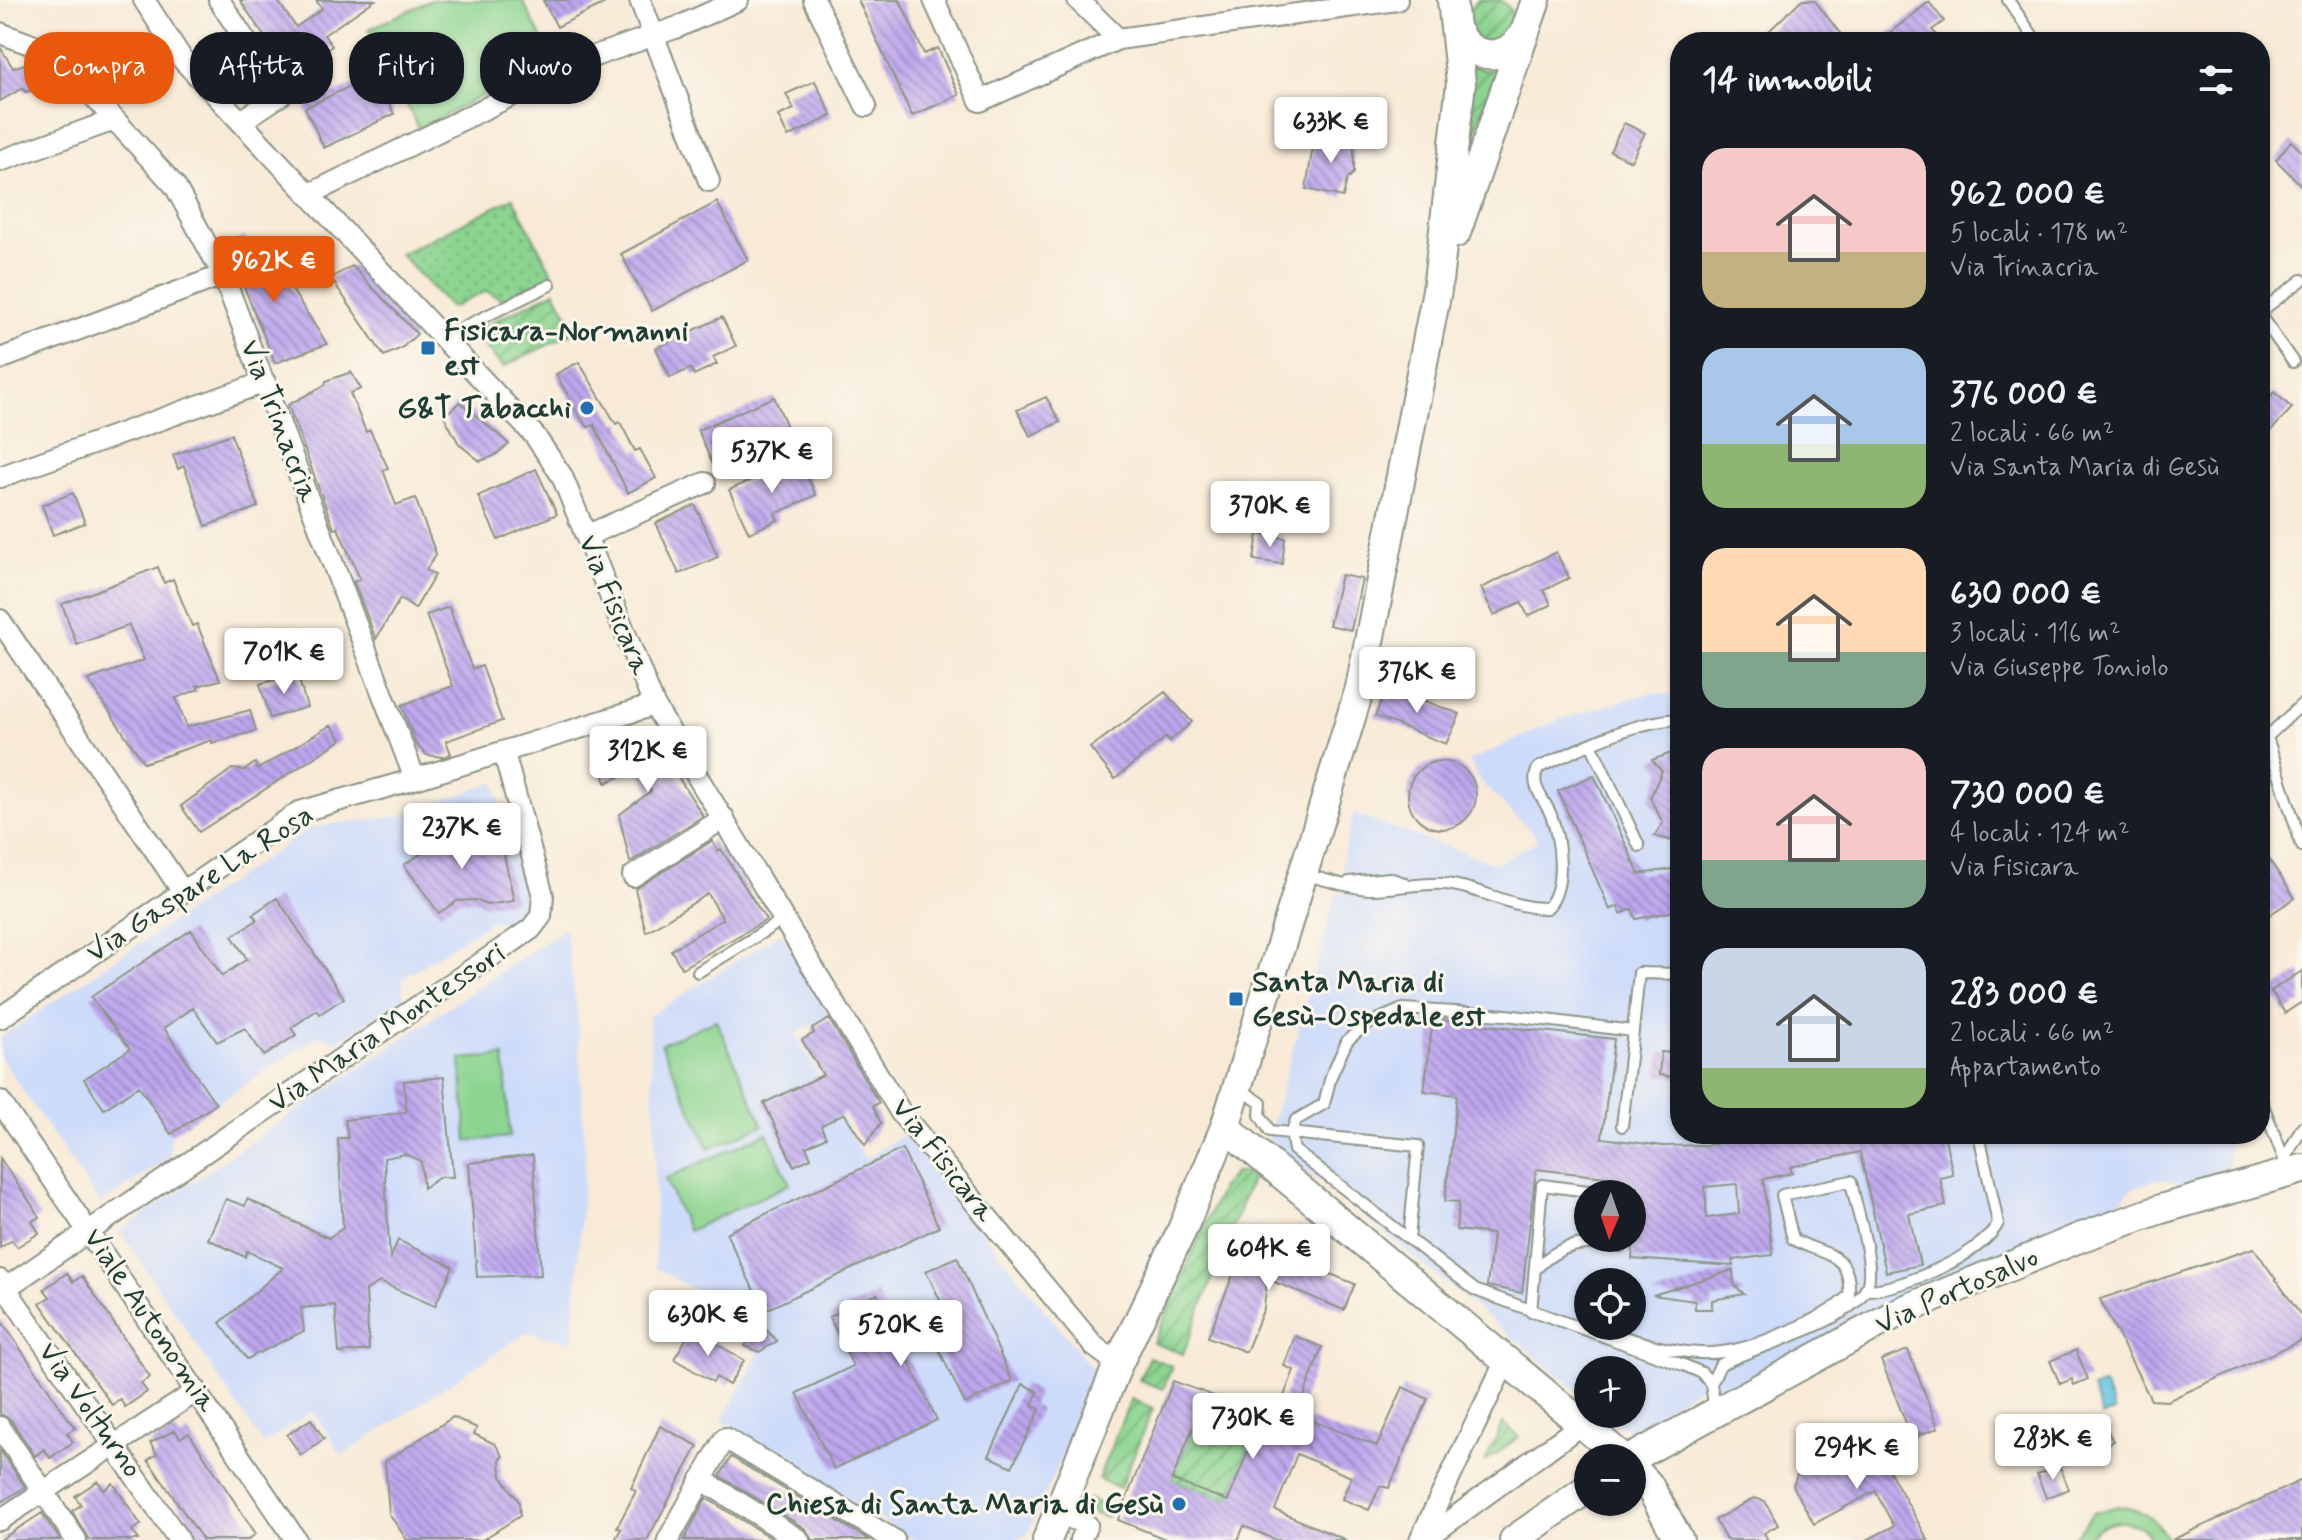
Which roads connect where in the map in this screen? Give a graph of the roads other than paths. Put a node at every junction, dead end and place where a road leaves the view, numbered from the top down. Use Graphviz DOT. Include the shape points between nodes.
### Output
graph roads {
  1 [pos="144,0"];
  2 [pos="219,0"];
  3 [pos="640,0"];
  4 [pos="738,0"];
  5 [pos="814,0"];
  6 [pos="934,0"];
  7 [pos="1078,0"];
  8 [pos="1397,0"];
  9 [pos="2008,0"];
  10 [pos="1457,13"];
  11 [pos="1525,15"];
  12 [pos="2030,32"];
  13 [pos="0,33"];
  14 [pos="655,34"];
  15 [pos="1118,39"];
  16 [pos="866,106"];
  17 [pos="114,120"];
  18 [pos="241,121"];
  19 [pos="0,161"];
  20 [pos="709,181"];
  21 [pos="310,194"];
  22 [pos="223,275"];
  23 [pos="2302,280"];
  24 [pos="550,285"];
  25 [pos="1437,290"];
  26 [pos="2270,306"];
  27 [pos="2270,329"];
  28 [pos="443,337"];
  29 [pos="0,359"];
  30 [pos="2293,362"];
  31 [pos="265,382"];
  32 [pos="0,477"];
  33 [pos="705,483"];
  34 [pos="586,536"];
  35 [pos="0,620"];
  36 [pos="2302,704"];
  37 [pos="654,705"];
  38 [pos="1670,720"];
  39 [pos="2270,734"];
  40 [pos="1591,744"];
  41 [pos="2270,746"];
  42 [pos="512,750"];
  43 [pos="415,779"];
  44 [pos="724,818"];
  45 [pos="1639,846"];
  46 [pos="2302,846"];
  47 [pos="1305,875"];
  48 [pos="633,876"];
  49 [pos="183,892"];
  50 [pos="784,919"];
  51 [pos="698,972"];
  52 [pos="1670,974"];
  53 [pos="0,1018"];
  54 [pos="1633,1031"];
  55 [pos="1239,1088"];
  56 [pos="0,1101"];
  57 [pos="2270,1121"];
  58 [pos="1622,1126"];
  59 [pos="1225,1127"];
  60 [pos="2302,1127"];
  61 [pos="1291,1133"];
  62 [pos="1981,1144"];
  63 [pos="2290,1168"];
  64 [pos="1574,1189"];
  65 [pos="1182,1230"];
  66 [pos="90,1231"];
  67 [pos="1409,1239"];
  68 [pos="1574,1244"];
  69 [pos="1535,1270"];
  70 [pos="2,1286"];
  71 [pos="1867,1290"];
  72 [pos="1531,1312"];
  73 [pos="1716,1355"];
  74 [pos="1506,1360"];
  75 [pos="1118,1364"];
  76 [pos="197,1391"];
  77 [pos="1712,1391"];
  78 [pos="1574,1417"];
  79 [pos="0,1427"];
  80 [pos="1576,1428"];
  81 [pos="1587,1428"];
  82 [pos="1606,1444"];
  83 [pos="114,1446"];
  84 [pos="1646,1446"];
  85 [pos="701,1479"];
  86 [pos="1646,1482"];
  87 [pos="44,1492"];
  88 [pos="1574,1498"];
  89 [pos="1063,1506"];
  90 [pos="0,1520"];
  91 [pos="76,1540"];
  92 [pos="179,1540"];
  93 [pos="296,1540"];
  94 [pos="668,1540"];
  95 [pos="799,1540"];
  96 [pos="894,1540"];
  97 [pos="1047,1540"];
  98 [pos="1080,1540"];
  99 [pos="1422,1540"];
  100 [pos="1514,1540"];
  101 [pos="1679,1540"];
  1 -- 18 [label="street, Via Fisicara" via="182,59"];
  2 -- 18 [label="street" via="281,95"];
  3 -- 14 [label="street"];
  4 -- 14 [label="street"];
  5 -- 16 [label="street"];
  6 -- 15 [label="street" via="980,101"];
  7 -- 15 [label="street"];
  8 -- 15 [label="street"];
  9 -- 12 [label="lane"];
  10 -- 11 [label="main road" via="1473,51 1488,55 1510,49"];
  10 -- 25 [label="main road" via="1460,106"];
  11 -- 25 [label="main road"];
  13 -- 17 [label="street, Via Trinacria" via="43,49"];
  14 -- 20 [label="street"];
  14 -- 21 [label="street" via="586,59"];
  17 -- 19 [label="street"];
  17 -- 22 [label="street, Via Trinacria" via="175,186"];
  18 -- 21 [label="street, Via Fisicara"];
  21 -- 28 [label="street, Via Fisicara"];
  22 -- 29 [label="street"];
  22 -- 31 [label="street, Via Trinacria"];
  23 -- 26 [label="lane"];
  24 -- 28 [label="lane"];
  25 -- 47 [label="main road" via="1360,688"];
  27 -- 30 [label="lane"];
  28 -- 34 [label="street, Via Fisicara" via="535,436 562,476"];
  31 -- 32 [label="street"];
  31 -- 43 [label="street, Via Trinacria"];
  33 -- 34 [label="street"];
  34 -- 37 [label="street, Via Fisicara"];
  35 -- 49 [label="street"];
  36 -- 39 [label="lane"];
  37 -- 42 [label="street"];
  37 -- 44 [label="street, Via Fisicara"];
  38 -- 40 [label="lane"];
  40 -- 45 [label="lane"];
  40 -- 47 [label="lane" via="1538,768 1534,776 1557,836 1558,882 1555,900 1547,908 1478,889 1406,883 1374,889"];
  41 -- 46 [label="lane"];
  42 -- 43 [label="street"];
  42 -- 66 [label="street, Via Maria Montessori" via="543,896 541,916 531,929"];
  43 -- 49 [label="street, Via Gaspare La Rosa" via="299,812"];
  44 -- 48 [label="street"];
  44 -- 50 [label="street, Via Fisicara"];
  47 -- 55 [label="main road"];
  49 -- 53 [label="street, Via Gaspare La Rosa"];
  50 -- 51 [label="lane"];
  50 -- 75 [label="street, Via Fisicara" via="901,1113 1094,1346"];
  52 -- 54 [label="lane" via="1639,973"];
  54 -- 58 [label="lane"];
  54 -- 61 [label="lane" via="1427,1009 1386,1014 1347,1041 1324,1104 1296,1120"];
  55 -- 59 [label="main road"];
  55 -- 61 [label="lane" via="1261,1103 1260,1115 1270,1131"];
  56 -- 66 [label="street, Viale Autonomia"];
  57 -- 63 [label="lane"];
  59 -- 65 [label="main road"];
  59 -- 74 [label="main road"];
  60 -- 63 [label="lane"];
  61 -- 67 [label="lane" via="1294,1150"];
  61 -- 67 [label="lane" via="1418,1146"];
  62 -- 71 [label="lane" via="1998,1223 1993,1235 1949,1262 1883,1290"];
  63 -- 77 [label="main road, Via Portosalvo" via="2079,1238"];
  64 -- 69 [label="lane" via="1542,1185"];
  65 -- 75 [label="main road"];
  65 -- 89 [label="main road" via="1149,1328 1112,1414"];
  66 -- 70 [label="street, Via Maria Montessori"];
  66 -- 76 [label="street, Viale Autonomia"];
  67 -- 72 [label="lane" via="1475,1290"];
  68 -- 69 [label="lane" via="1554,1251"];
  69 -- 72 [label="lane"];
  70 -- 83 [label="street, Via Volturno"];
  71 -- 73 [label="lane" via="1870,1275 1851,1181 1782,1195 1793,1239 1838,1258 1849,1295 1823,1315 1763,1343"];
  71 -- 77 [label="lane" via="1853,1306 1826,1320 1720,1365"];
  72 -- 73 [label="lane" via="1671,1351"];
  72 -- 77 [label="lane" via="1686,1366"];
  73 -- 77 [label="lane"];
  74 -- 78 [label="main road"];
  74 -- 99 [label="street"];
  75 -- 89 [label="main road"];
  76 -- 83 [label="street"];
  76 -- 93 [label="street, Viale Autonomia"];
  77 -- 84 [label="main road, Via Portosalvo"];
  79 -- 87 [label="street"];
  80 -- 99 [label="street"];
  81 -- 82 [label="main road"];
  83 -- 87 [label="street"];
  83 -- 92 [label="street, Via Volturno"];
  85 -- 94 [label="street"];
  85 -- 95 [label="street"];
  85 -- 96 [label="street" via="725,1438"];
  86 -- 101 [label="main road"];
  87 -- 90 [label="street"];
  87 -- 91 [label="street"];
  88 -- 100 [label="main road"];
  89 -- 97 [label="main road"];
  89 -- 98 [label="street" via="1087,1525"];
}
